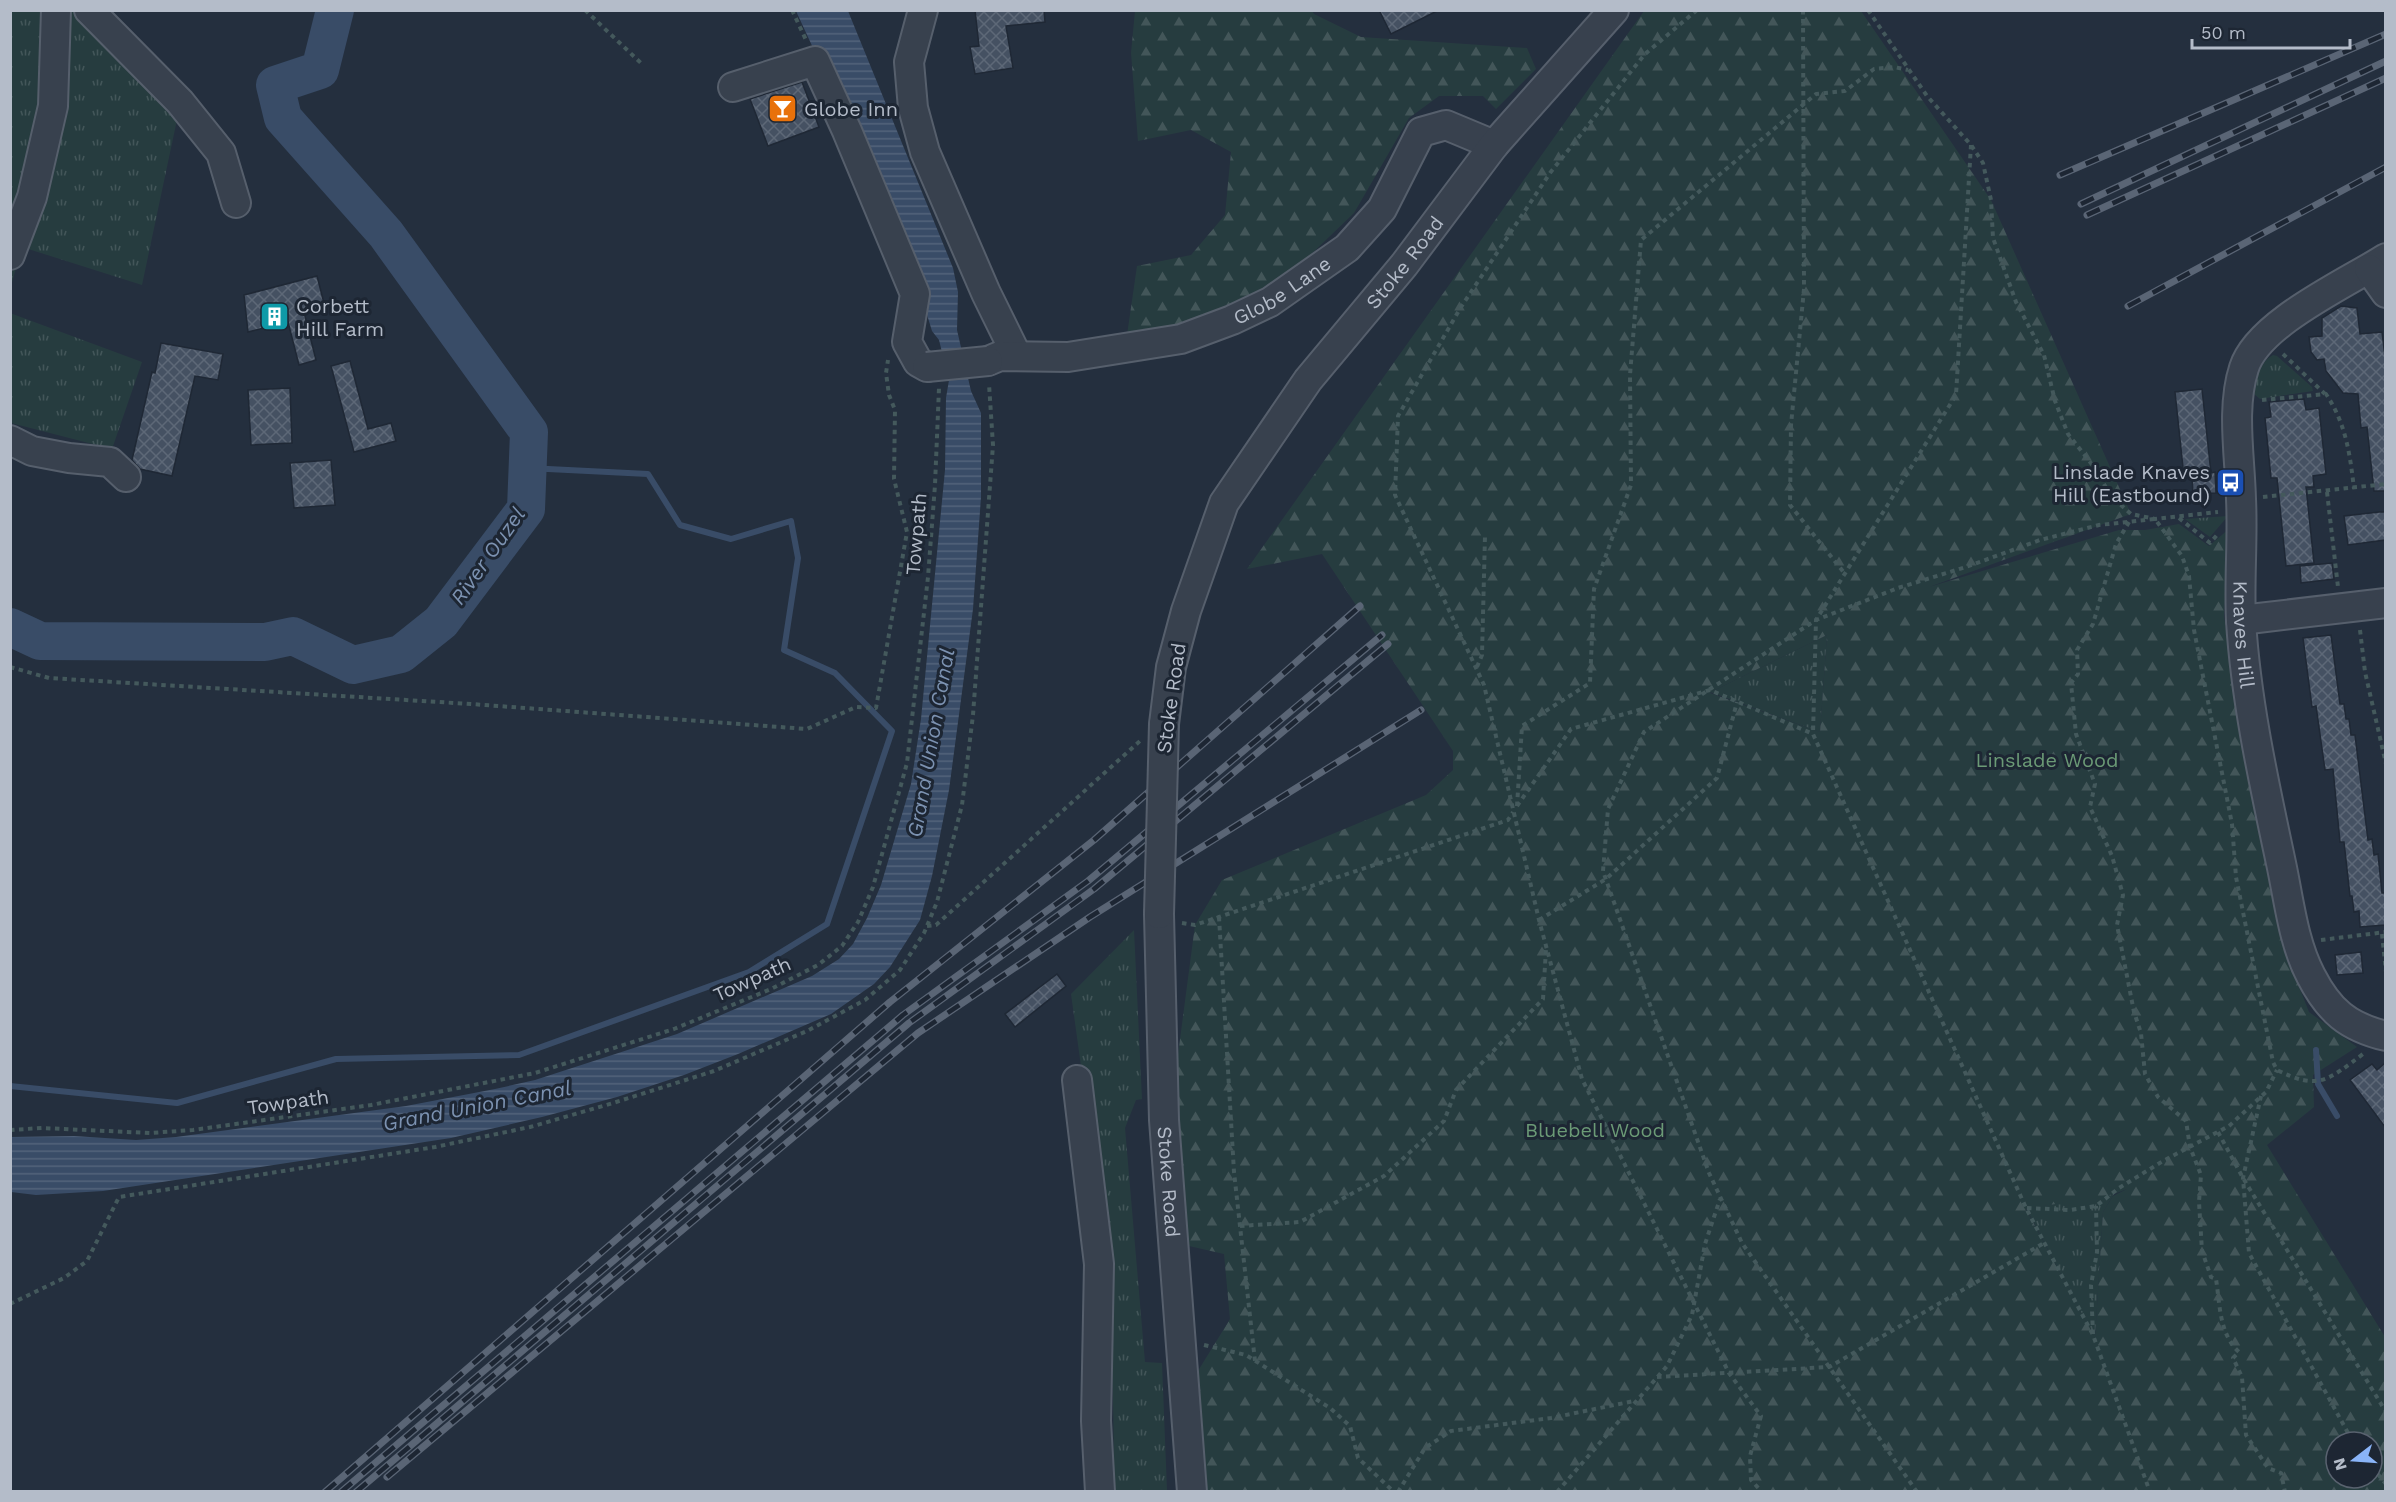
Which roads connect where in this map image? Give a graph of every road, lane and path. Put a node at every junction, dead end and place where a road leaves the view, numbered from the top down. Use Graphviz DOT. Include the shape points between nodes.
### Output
graph roads {
  1 [pos="56,10"];
  2 [pos="89,10"];
  3 [pos="585,10"];
  4 [pos="792,10"];
  5 [pos="923,10"];
  6 [pos="1614,10"];
  7 [pos="1697,10"];
  8 [pos="1803,10"];
  9 [pos="1868,10"];
  10 [pos="814,60"];
  11 [pos="643,65"];
  12 [pos="1908,70"];
  13 [pos="733,87"];
  14 [pos="1802,105"];
  15 [pos="1494,145"];
  16 [pos="1971,145"];
  17 [pos="236,203"];
  18 [pos="10,255"];
  19 [pos="2377,263"];
  20 [pos="2385,293"];
  21 [pos="2266,337"];
  22 [pos="907,342"];
  23 [pos="1002,358"];
  24 [pos="933,377"];
  25 [pos="2326,394"];
  26 [pos="2238,402"];
  27 [pos="10,440"];
  28 [pos="126,477"];
  29 [pos="2385,484"];
  30 [pos="2354,489"];
  31 [pos="2327,492"];
  32 [pos="2232,505"];
  33 [pos="2178,517"];
  34 [pos="2155,519"];
  35 [pos="2129,522"];
  36 [pos="2224,526"];
  37 [pos="1485,536"];
  38 [pos="1845,574"];
  39 [pos="2385,603"];
  40 [pos="2349,607"];
  41 [pos="1816,620"];
  42 [pos="2241,620"];
  43 [pos="10,667"];
  44 [pos="1477,668"];
  45 [pos="1710,690"];
  46 [pos="1737,702"];
  47 [pos="1164,724"];
  48 [pos="1813,734"];
  49 [pos="2385,764"];
  50 [pos="1517,806"];
  51 [pos="1514,811"];
  52 [pos="1606,879"];
  53 [pos="1158,916"];
  54 [pos="1219,917"];
  55 [pos="1539,920"];
  56 [pos="927,926"];
  57 [pos="2384,933"];
  58 [pos="2298,943"];
  59 [pos="1546,945"];
  60 [pos="2385,972"];
  61 [pos="2376,1044"];
  62 [pos="2277,1070"];
  63 [pos="1077,1080"];
  64 [pos="2261,1096"];
  65 [pos="10,1131"];
  66 [pos="2218,1132"];
  67 [pos="2190,1147"];
  68 [pos="2243,1178"];
  69 [pos="1720,1198"];
  70 [pos="2096,1206"];
  71 [pos="2026,1208"];
  72 [pos="1240,1226"];
  73 [pos="2044,1243"];
  74 [pos="10,1304"];
  75 [pos="1694,1304"];
  76 [pos="2093,1335"];
  77 [pos="1218,1349"];
  78 [pos="1255,1361"];
  79 [pos="1829,1367"];
  80 [pos="1729,1373"];
  81 [pos="1657,1377"];
  82 [pos="1635,1401"];
  83 [pos="2385,1412"];
  84 [pos="2346,1430"];
  85 [pos="1100,1491"];
  86 [pos="1192,1491"];
  87 [pos="1396,1491"];
  88 [pos="1557,1491"];
  89 [pos="1762,1491"];
  90 [pos="1917,1491"];
  91 [pos="2150,1491"];
  92 [pos="2285,1491"];
  1 -- 18 [label="street" via="53,106 32,197"];
  2 -- 17 [label="street" via="180,102 221,153"];
  3 -- 11 [label="path"];
  4 -- 10 [label="path"];
  5 -- 23 [label="street" via="909,62 913,108 925,152 986,293"];
  6 -- 15 [label="street, Stoke Road"];
  7 -- 44 [label="path" via="1646,54 1550,173 1461,308 1398,416 1395,495"];
  8 -- 14 [label="path"];
  9 -- 12 [label="path"];
  10 -- 13 [label="street"];
  10 -- 22 [label="street" via="915,294"];
  12 -- 14 [label="path" via="1874,69 1845,91 1815,94"];
  12 -- 16 [label="path"];
  14 -- 38 [label="path" via="1804,289 1791,425 1790,505"];
  14 -- 50 [label="path" via="1641,240 1630,375 1631,485 1594,589 1590,683 1522,726"];
  15 -- 23 [label="street, Globe Lane" via="1446,125 1422,132 1382,209 1347,248 1270,302 1232,320 1181,339 1129,349 1068,357"];
  15 -- 47 [label="street, Stoke Road" via="1404,265 1308,380 1224,503 1171,667"];
  16 -- 34 [label="path" via="1983,163 1993,237 2016,302 2044,355 2068,434 2111,496 2131,514"];
  16 -- 38 [label="path" via="1956,395"];
  19 -- 20 [label="street"];
  19 -- 21 [label="street, Knaves Hill" via="2286,318"];
  21 -- 25 [label="path"];
  21 -- 26 [label="street, Knaves Hill" via="2244,366"];
  22 -- 24 [label="street" via="918,362"];
  22 -- 43 [label="path" via="897,345 889,357 886,373 895,410 894,479 907,532 876,708 856,707 807,729 49,678"];
  23 -- 24 [label="street, Globe Lane, bridge"];
  23 -- 56 [label="path" via="962,805"];
  24 -- 65 [label="path, Towpath" via="935,485 907,763 873,887 858,922 842,946 819,965 674,1029 535,1073 371,1105 192,1130"];
  25 -- 26 [label="path"];
  25 -- 30 [label="path" via="2345,433"];
  26 -- 32 [label="street, Knaves Hill"];
  27 -- 28 [label="street" via="32,451 110,462"];
  29 -- 30 [label="path"];
  30 -- 31 [label="path"];
  31 -- 32 [label="path"];
  31 -- 40 [label="path"];
  32 -- 33 [label="path"];
  32 -- 42 [label="street, Knaves Hill"];
  33 -- 34 [label="path"];
  33 -- 36 [label="path" via="2210,543"];
  34 -- 35 [label="path"];
  34 -- 62 [label="path" via="2182,556 2189,576 2194,630 2232,824 2236,877 2269,1048"];
  35 -- 41 [label="path" via="2040,540"];
  35 -- 67 [label="path" via="2116,544 2093,624 2078,650 2078,674 2071,683 2076,734 2095,784 2090,807 2112,856 2123,895 2117,926 2141,1033 2145,1074 2158,1097 2186,1121"];
  37 -- 44 [label="path" via="1482,655"];
  38 -- 41 [label="path"];
  39 -- 40 [label="street"];
  40 -- 42 [label="street"];
  40 -- 49 [label="path"];
  41 -- 45 [label="path"];
  41 -- 48 [label="path"];
  42 -- 58 [label="street, Knaves Hill" via="2264,785"];
  44 -- 51 [label="path"];
  45 -- 46 [label="path"];
  45 -- 50 [label="path" via="1571,729"];
  45 -- 52 [label="path" via="1644,732 1608,809 1603,871"];
  46 -- 48 [label="path"];
  46 -- 52 [label="path" via="1717,778"];
  47 -- 53 [label="street, Stoke Road, bridge"];
  47 -- 56 [label="path" via="1138,742 936,925"];
  48 -- 71 [label="path"];
  50 -- 51 [label="path"];
  51 -- 54 [label="path" via="1508,820"];
  51 -- 55 [label="path"];
  52 -- 55 [label="path"];
  52 -- 69 [label="path"];
  53 -- 54 [label="path" via="1195,925"];
  53 -- 86 [label="street, Stoke Road" via="1164,1120"];
  54 -- 72 [label="path"];
  55 -- 59 [label="path"];
  56 -- 74 [label="path" via="900,970 866,1000 807,1032 714,1071 530,1127 435,1147 119,1197 87,1261 64,1278"];
  57 -- 58 [label="path"];
  57 -- 60 [label="path"];
  58 -- 61 [label="street, Knaves Hill" via="2311,976 2338,1015"];
  59 -- 72 [label="path" via="1543,999 1456,1090 1444,1121 1427,1137 1384,1176 1300,1222"];
  59 -- 75 [label="path" via="1582,1079"];
  61 -- 62 [label="path" via="2332,1077 2299,1080"];
  62 -- 64 [label="path"];
  63 -- 85 [label="street" via="1099,1264 1096,1420"];
  64 -- 66 [label="path"];
  64 -- 68 [label="path"];
  66 -- 67 [label="path"];
  66 -- 68 [label="path"];
  67 -- 70 [label="path" via="2119,1188"];
  67 -- 92 [label="path" via="2201,1175 2202,1251 2211,1277 2216,1279 2224,1329 2230,1344 2239,1352 2233,1358 2242,1377 2246,1435 2268,1468 2281,1473"];
  68 -- 83 [label="path"];
  68 -- 84 [label="path" via="2249,1253"];
  69 -- 75 [label="path" via="1705,1244"];
  69 -- 79 [label="path" via="1742,1243"];
  70 -- 71 [label="path" via="2070,1210"];
  70 -- 76 [label="path" via="2097,1252 2091,1285"];
  71 -- 73 [label="path"];
  72 -- 78 [label="path"];
  73 -- 76 [label="path"];
  73 -- 79 [label="path"];
  75 -- 80 [label="path"];
  75 -- 81 [label="path" via="1667,1366"];
  76 -- 91 [label="path"];
  77 -- 78 [label="path"];
  78 -- 87 [label="path" via="1307,1392 1350,1426 1358,1458"];
  79 -- 80 [label="path"];
  79 -- 90 [label="path"];
  80 -- 81 [label="path"];
  80 -- 89 [label="path" via="1761,1416 1750,1456 1751,1480"];
  81 -- 82 [label="path"];
  82 -- 87 [label="path" via="1551,1418 1451,1431 1425,1448"];
  82 -- 88 [label="path"];
}
